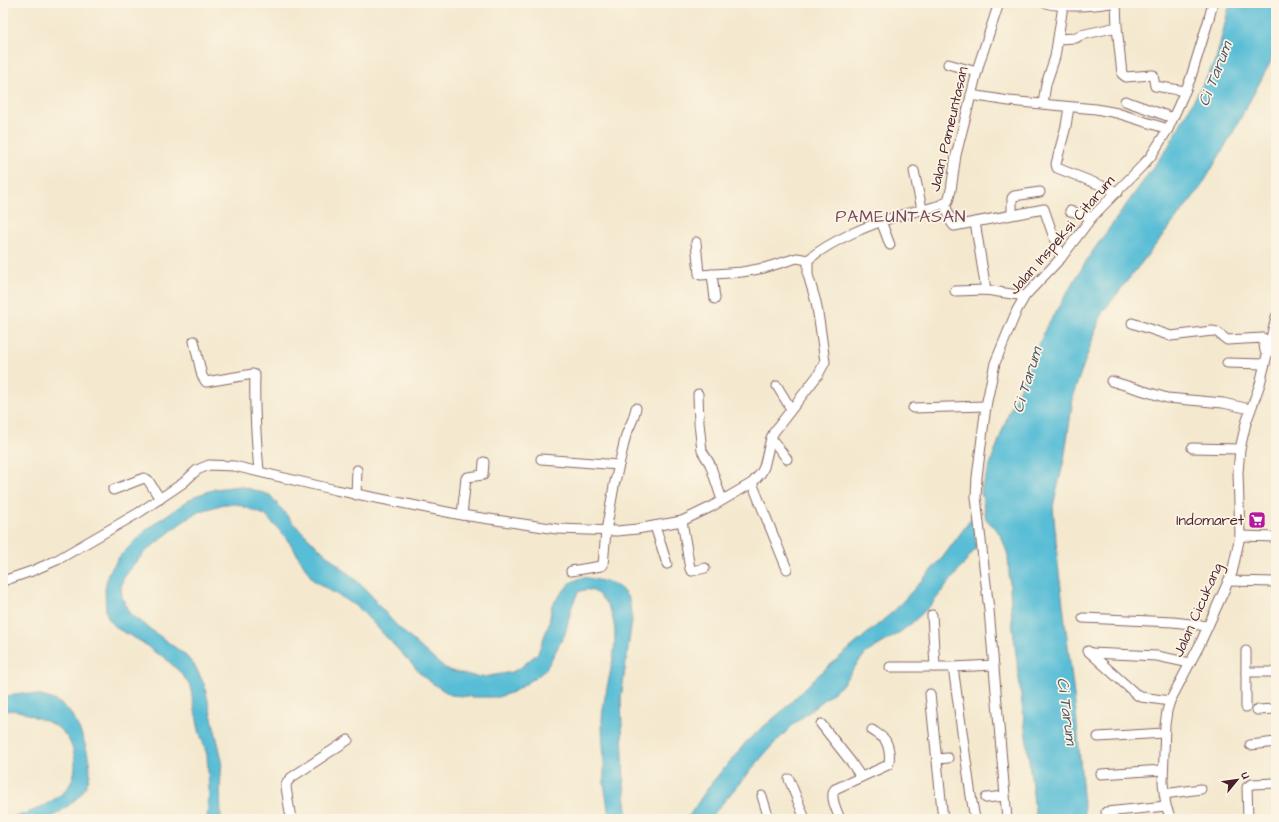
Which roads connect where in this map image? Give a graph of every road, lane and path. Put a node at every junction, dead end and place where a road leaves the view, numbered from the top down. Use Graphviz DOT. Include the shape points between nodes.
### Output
graph roads {
  1 [pos="999,3"];
  2 [pos="1045,3"];
  3 [pos="1111,3"];
  4 [pos="1116,3"];
  5 [pos="1213,3"];
  6 [pos="1063,6"];
  7 [pos="1117,27"];
  8 [pos="1058,39"];
  9 [pos="948,64"];
  10 [pos="977,72"];
  11 [pos="1185,91"];
  12 [pos="972,95"];
  13 [pos="1125,101"];
  14 [pos="1043,104"];
  15 [pos="1069,107"];
  16 [pos="1173,118"];
  17 [pos="1168,129"];
  18 [pos="914,171"];
  19 [pos="1040,192"];
  20 [pos="1118,192"];
  21 [pos="945,203"];
  22 [pos="922,209"];
  23 [pos="1070,211"];
  24 [pos="1012,214"];
  25 [pos="1092,217"];
  26 [pos="882,221"];
  27 [pos="975,222"];
  28 [pos="696,242"];
  29 [pos="890,245"];
  30 [pos="1061,258"];
  31 [pos="808,260"];
  32 [pos="712,274"];
  33 [pos="986,290"];
  34 [pos="955,291"];
  35 [pos="1025,296"];
  36 [pos="714,299"];
  37 [pos="1276,317"];
  38 [pos="1132,323"];
  39 [pos="194,341"];
  40 [pos="1267,354"];
  41 [pos="1227,363"];
  42 [pos="1265,364"];
  43 [pos="1111,381"];
  44 [pos="777,386"];
  45 [pos="698,394"];
  46 [pos="986,406"];
  47 [pos="636,408"];
  48 [pos="913,408"];
  49 [pos="791,409"];
  50 [pos="1250,409"];
  51 [pos="771,438"];
  52 [pos="1192,448"];
  53 [pos="1240,449"];
  54 [pos="541,459"];
  55 [pos="787,459"];
  56 [pos="484,462"];
  57 [pos="619,465"];
  58 [pos="357,470"];
  59 [pos="259,471"];
  60 [pos="752,483"];
  61 [pos="113,490"];
  62 [pos="356,495"];
  63 [pos="160,499"];
  64 [pos="722,500"];
  65 [pos="462,515"];
  66 [pos="682,521"];
  67 [pos="655,526"];
  68 [pos="606,531"];
  69 [pos="1240,536"];
  70 [pos="1276,537"];
  71 [pos="667,564"];
  72 [pos="705,568"];
  73 [pos="787,569"];
  74 [pos="571,571"];
  75 [pos="3,581"];
  76 [pos="1228,581"];
  77 [pos="1276,582"];
  78 [pos="932,615"];
  79 [pos="1084,618"];
  80 [pos="1208,626"];
  81 [pos="1246,651"];
  82 [pos="1190,663"];
  83 [pos="994,665"];
  84 [pos="935,667"];
  85 [pos="953,667"];
  86 [pos="890,668"];
  87 [pos="1246,672"];
  88 [pos="1276,672"];
  89 [pos="930,694"];
  90 [pos="1170,701"];
  91 [pos="1246,707"];
  92 [pos="1257,710"];
  93 [pos="1276,710"];
  94 [pos="821,724"];
  95 [pos="872,730"];
  96 [pos="1164,732"];
  97 [pos="1098,737"];
  98 [pos="348,740"];
  99 [pos="1276,742"];
  100 [pos="1250,745"];
  101 [pos="948,758"];
  102 [pos="937,759"];
  103 [pos="1163,770"];
  104 [pos="1101,774"];
  105 [pos="861,777"];
  106 [pos="789,779"];
  107 [pos="1276,782"];
  108 [pos="1201,789"];
  109 [pos="1164,794"];
  110 [pos="762,796"];
  111 [pos="1005,796"];
  112 [pos="986,798"];
  113 [pos="1166,806"];
  114 [pos="1106,812"];
  115 [pos="291,819"];
  116 [pos="769,819"];
  117 [pos="805,819"];
  118 [pos="840,819"];
  119 [pos="943,819"];
  120 [pos="976,819"];
  121 [pos="1007,819"];
  122 [pos="1171,819"];
  123 [pos="1248,819"];
  1 -- 10 [label="street, Jalan Pameuntasan"];
  2 -- 6 [label="street"];
  3 -- 6 [label="street"];
  4 -- 7 [label="street"];
  5 -- 11 [label="street, Jalan Inspeksi Citarum"];
  6 -- 8 [label="street"];
  7 -- 8 [label="street" via="1076,38"];
  7 -- 11 [label="street" via="1123,76 1151,74 1155,86"];
  8 -- 14 [label="street" via="1054,64 1045,86"];
  9 -- 10 [label="street"];
  10 -- 12 [label="street, Jalan Pameuntasan"];
  11 -- 16 [label="street, Jalan Inspeksi Citarum"];
  12 -- 14 [label="street"];
  12 -- 21 [label="street, Jalan Pameuntasan" via="956,155 951,190"];
  13 -- 16 [label="street"];
  14 -- 15 [label="street"];
  15 -- 17 [label="street" via="1117,113"];
  15 -- 20 [label="street" via="1057,168"];
  16 -- 17 [label="street, Jalan Inspeksi Citarum"];
  17 -- 20 [label="street, Jalan Inspeksi Citarum" via="1151,156"];
  18 -- 22 [label="street"];
  19 -- 24 [label="street" via="1014,196"];
  20 -- 25 [label="street, Jalan Inspeksi Citarum"];
  21 -- 22 [label="street, Jalan Pameuntasan"];
  21 -- 27 [label="street" via="954,226"];
  22 -- 26 [label="street, Jalan Pameuntasan"];
  23 -- 25 [label="street"];
  24 -- 27 [label="street"];
  24 -- 30 [label="street" via="1046,210"];
  25 -- 30 [label="street, Jalan Inspeksi Citarum"];
  26 -- 29 [label="street"];
  26 -- 31 [label="street, Jalan Pameuntasan" via="821,249"];
  27 -- 33 [label="street"];
  28 -- 32 [label="street" via="699,274"];
  30 -- 35 [label="street, Jalan Inspeksi Citarum"];
  31 -- 32 [label="street" via="797,258 764,268"];
  31 -- 49 [label="street" via="808,275 816,302 825,362"];
  32 -- 36 [label="street"];
  33 -- 34 [label="street"];
  33 -- 35 [label="street"];
  35 -- 46 [label="street, Jalan Inspeksi Citarum" via="995,363"];
  37 -- 40 [label="street, Jalan Cicukang"];
  38 -- 40 [label="street" via="1171,336 1212,331 1230,340 1263,338"];
  39 -- 59 [label="street" via="202,376 206,382 255,374"];
  40 -- 42 [label="street, Jalan Cicukang"];
  41 -- 42 [label="street"];
  42 -- 50 [label="street, Jalan Cicukang"];
  43 -- 50 [label="street" via="1167,398 1223,403"];
  44 -- 49 [label="street"];
  45 -- 64 [label="street" via="702,451 710,464"];
  46 -- 48 [label="street"];
  46 -- 83 [label="street, Jalan Inspeksi Citarum" via="976,502"];
  47 -- 57 [label="street"];
  49 -- 51 [label="street"];
  50 -- 53 [label="street, Jalan Cicukang"];
  51 -- 55 [label="street"];
  51 -- 60 [label="street" via="766,463"];
  52 -- 53 [label="street"];
  53 -- 69 [label="street, Jalan Cicukang"];
  54 -- 57 [label="street"];
  56 -- 65 [label="street" via="482,476 466,478"];
  57 -- 68 [label="street"];
  58 -- 62 [label="street"];
  59 -- 62 [label="street"];
  59 -- 63 [label="street" via="219,464 204,466"];
  60 -- 64 [label="street"];
  60 -- 73 [label="street"];
  61 -- 63 [label="street" via="144,478"];
  62 -- 65 [label="street"];
  63 -- 75 [label="street" via="57,560"];
  64 -- 66 [label="street"];
  65 -- 68 [label="street" via="557,529"];
  66 -- 67 [label="street"];
  66 -- 72 [label="street" via="690,569 692,571"];
  67 -- 68 [label="street"];
  67 -- 71 [label="street"];
  68 -- 74 [label="street" via="603,565"];
  69 -- 70 [label="street"];
  69 -- 76 [label="street, Jalan Cicukang" via="1235,563"];
  76 -- 77 [label="street"];
  76 -- 80 [label="street, Jalan Cicukang"];
  78 -- 84 [label="street"];
  79 -- 80 [label="street"];
  80 -- 82 [label="street, Jalan Cicukang"];
  81 -- 87 [label="street"];
  82 -- 90 [label="street, Jalan Cicukang"];
  82 -- 90 [label="street" via="1157,656 1090,652 1137,695"];
  83 -- 85 [label="street"];
  83 -- 111 [label="street, Jalan Inspeksi Citarum"];
  84 -- 85 [label="street"];
  84 -- 86 [label="street"];
  85 -- 120 [label="street"];
  87 -- 88 [label="street"];
  87 -- 91 [label="street"];
  89 -- 102 [label="street"];
  90 -- 96 [label="street, Jalan Cicukang"];
  92 -- 93 [label="street"];
  94 -- 105 [label="street"];
  95 -- 105 [label="street" via="888,746 889,762 888,765"];
  96 -- 97 [label="street"];
  96 -- 103 [label="street, Jalan Cicukang"];
  98 -- 115 [label="street" via="287,782"];
  99 -- 100 [label="street"];
  101 -- 102 [label="street"];
  102 -- 119 [label="street"];
  103 -- 104 [label="street"];
  103 -- 109 [label="street, Jalan Cicukang"];
  105 -- 118 [label="street" via="833,791"];
  106 -- 117 [label="street"];
  107 -- 123 [label="street" via="1252,784 1247,787"];
  108 -- 109 [label="street"];
  109 -- 113 [label="street, Jalan Cicukang"];
  110 -- 116 [label="street"];
  111 -- 112 [label="street"];
  111 -- 121 [label="street, Jalan Inspeksi Citarum"];
  113 -- 114 [label="street"];
  113 -- 122 [label="street, Jalan Cicukang"];
}
